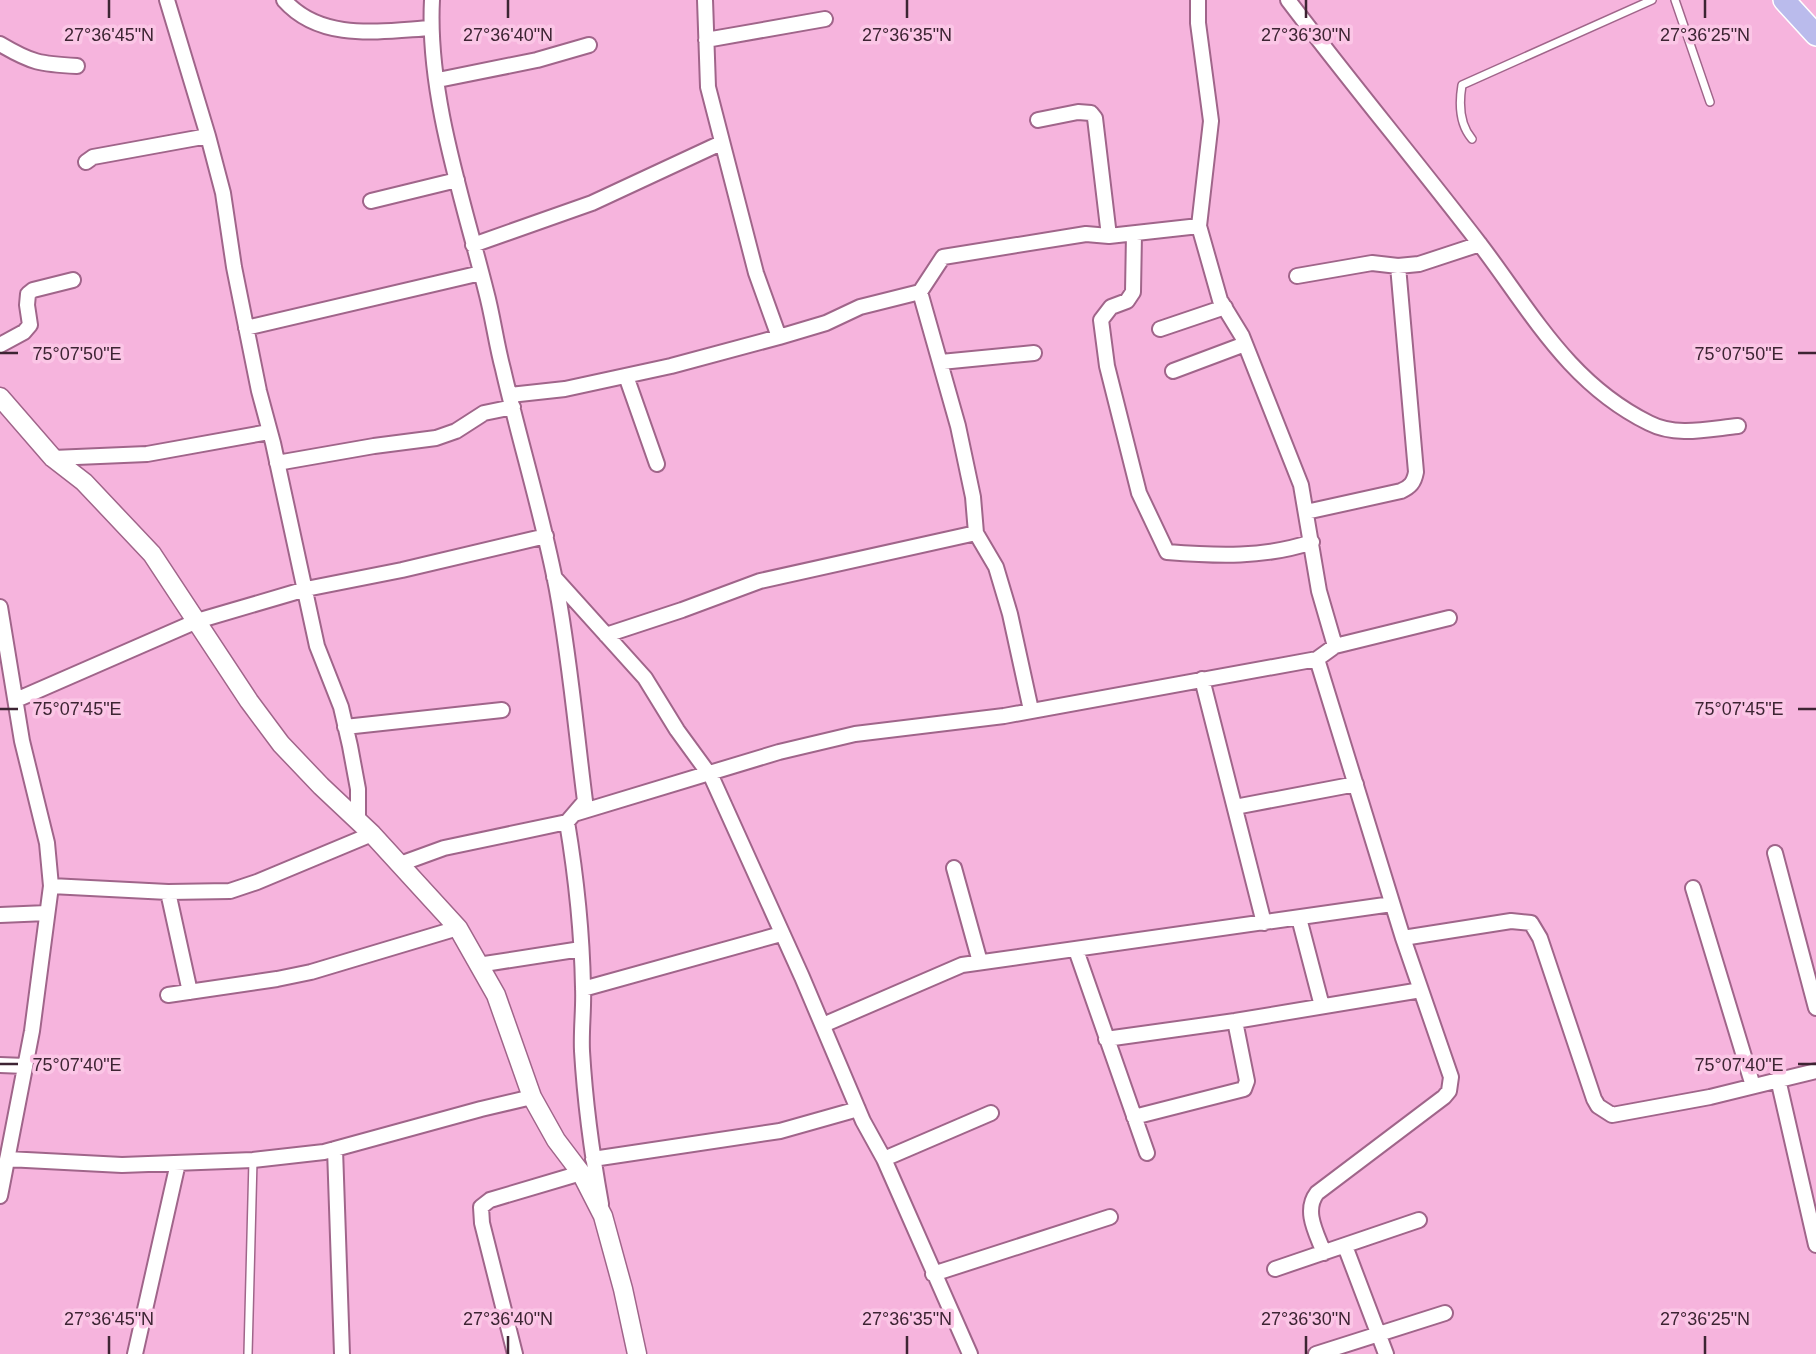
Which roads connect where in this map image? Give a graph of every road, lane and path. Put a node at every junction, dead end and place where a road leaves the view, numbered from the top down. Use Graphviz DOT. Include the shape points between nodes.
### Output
graph roads {
  1 [pos="167,0"];
  2 [pos="284,0"];
  3 [pos="432,0"];
  4 [pos="705,0"];
  5 [pos="1198,0"];
  6 [pos="1288,0"];
  7 [pos="1651,0"];
  8 [pos="1675,0"];
  9 [pos="1784,0"];
  10 [pos="825,19"];
  11 [pos="431,27"];
  12 [pos="1816,35"];
  13 [pos="706,40"];
  14 [pos="0,44"];
  15 [pos="589,45"];
  16 [pos="77,66"];
  17 [pos="438,80"];
  18 [pos="1710,102"];
  19 [pos="1038,120"];
  20 [pos="208,136"];
  21 [pos="1472,139"];
  22 [pos="721,144"];
  23 [pos="86,162"];
  24 [pos="457,180"];
  25 [pos="371,201"];
  26 [pos="1199,226"];
  27 [pos="1134,234"];
  28 [pos="1109,236"];
  29 [pos="1480,244"];
  30 [pos="473,245"];
  31 [pos="1398,266"];
  32 [pos="481,273"];
  33 [pos="1297,276"];
  34 [pos="73,280"];
  35 [pos="920,292"];
  36 [pos="1225,307"];
  37 [pos="246,328"];
  38 [pos="1160,329"];
  39 [pos="779,337"];
  40 [pos="1245,344"];
  41 [pos="0,345"];
  42 [pos="1034,353"];
  43 [pos="941,362"];
  44 [pos="1172,371"];
  45 [pos="626,376"];
  46 [pos="0,397"];
  47 [pos="511,401"];
  48 [pos="1738,426"];
  49 [pos="270,432"];
  50 [pos="53,458"];
  51 [pos="277,463"];
  52 [pos="657,464"];
  53 [pos="1306,512"];
  54 [pos="976,533"];
  55 [pos="546,536"];
  56 [pos="1312,542"];
  57 [pos="554,577"];
  58 [pos="306,589"];
  59 [pos="0,607"];
  60 [pos="1449,618"];
  61 [pos="197,621"];
  62 [pos="607,635"];
  63 [pos="1335,646"];
  64 [pos="1317,659"];
  65 [pos="1202,679"];
  66 [pos="16,700"];
  67 [pos="502,710"];
  68 [pos="1031,710"];
  69 [pos="345,727"];
  70 [pos="708,774"];
  71 [pos="1356,784"];
  72 [pos="1235,807"];
  73 [pos="570,818"];
  74 [pos="358,820"];
  75 [pos="372,834"];
  76 [pos="1775,853"];
  77 [pos="400,864"];
  78 [pos="954,868"];
  79 [pos="51,886"];
  80 [pos="1693,888"];
  81 [pos="168,892"];
  82 [pos="1392,904"];
  83 [pos="47,913"];
  84 [pos="0,915"];
  85 [pos="1299,918"];
  86 [pos="1264,923"];
  87 [pos="458,928"];
  88 [pos="781,934"];
  89 [pos="1403,938"];
  90 [pos="581,949"];
  91 [pos="1076,950"];
  92 [pos="980,961"];
  93 [pos="478,965"];
  94 [pos="583,989"];
  95 [pos="1421,990"];
  96 [pos="190,992"];
  97 [pos="168,995"];
  98 [pos="1322,1006"];
  99 [pos="1816,1008"];
  100 [pos="1235,1021"];
  101 [pos="822,1026"];
  102 [pos="1106,1039"];
  103 [pos="0,1065"];
  104 [pos="25,1066"];
  105 [pos="1816,1071"];
  106 [pos="1779,1079"];
  107 [pos="1754,1086"];
  108 [pos="532,1097"];
  109 [pos="858,1109"];
  110 [pos="991,1113"];
  111 [pos="1134,1117"];
  112 [pos="335,1149"];
  113 [pos="1147,1153"];
  114 [pos="7,1159"];
  115 [pos="593,1159"];
  116 [pos="884,1159"];
  117 [pos="253,1160"];
  118 [pos="177,1163"];
  119 [pos="581,1173"];
  120 [pos="0,1196"];
  121 [pos="603,1216"];
  122 [pos="1110,1217"];
  123 [pos="1419,1220"];
  124 [pos="1816,1245"];
  125 [pos="1345,1246"];
  126 [pos="1324,1252"];
  127 [pos="1275,1269"];
  128 [pos="933,1274"];
  129 [pos="1446,1313"];
  130 [pos="1379,1334"];
  131 [pos="135,1354"];
  132 [pos="248,1354"];
  133 [pos="342,1354"];
  134 [pos="515,1354"];
  135 [pos="637,1354"];
  136 [pos="970,1354"];
  137 [pos="1316,1354"];
  138 [pos="1386,1354"];
  1 -- 20 [label="street"];
  2 -- 11 [label="street" via="303,18 324,27 359,31"];
  3 -- 11 [label="street"];
  4 -- 13 [label="street"];
  5 -- 26 [label="street" via="1211,121"];
  6 -- 29 [label="street"];
  7 -- 21 [label="lane" via="1462,85 1459,105"];
  8 -- 18 [label="lane"];
  9 -- 12 [label="main road"];
  10 -- 13 [label="street"];
  11 -- 17 [label="street"];
  13 -- 22 [label="street" via="708,87"];
  14 -- 16 [label="street" via="41,64"];
  15 -- 17 [label="street"];
  17 -- 24 [label="street"];
  19 -- 28 [label="street" via="1078,112 1095,118"];
  20 -- 23 [label="street"];
  20 -- 37 [label="street" via="223,193"];
  22 -- 30 [label="street" via="592,203"];
  22 -- 39 [label="street"];
  24 -- 25 [label="street"];
  24 -- 30 [label="street"];
  26 -- 27 [label="street"];
  26 -- 36 [label="street"];
  27 -- 28 [label="street"];
  27 -- 56 [label="street" via="1133,292 1101,320 1107,366 1139,493 1167,552 1227,557"];
  28 -- 35 [label="street" via="1086,234 943,257"];
  29 -- 31 [label="street" via="1428,262"];
  29 -- 48 [label="street" via="1556,349 1614,402 1671,431"];
  30 -- 32 [label="street"];
  31 -- 33 [label="street" via="1372,263"];
  31 -- 53 [label="street" via="1414,480 1401,491"];
  32 -- 37 [label="street"];
  32 -- 47 [label="street"];
  34 -- 41 [label="street" via="28,294 30,325"];
  35 -- 39 [label="street" via="860,307"];
  35 -- 43 [label="street"];
  36 -- 38 [label="street"];
  36 -- 40 [label="street"];
  37 -- 49 [label="street"];
  39 -- 45 [label="street"];
  40 -- 44 [label="street"];
  40 -- 53 [label="street" via="1301,485"];
  42 -- 43 [label="street"];
  43 -- 54 [label="street" via="973,497"];
  45 -- 47 [label="street"];
  45 -- 52 [label="street"];
  46 -- 50 [label="street"];
  47 -- 51 [label="street" via="436,438"];
  47 -- 55 [label="street"];
  49 -- 50 [label="street" via="147,454"];
  49 -- 51 [label="street"];
  50 -- 61 [label="street" via="84,482 152,554"];
  51 -- 58 [label="street"];
  53 -- 56 [label="street"];
  54 -- 62 [label="street" via="760,581"];
  54 -- 68 [label="street" via="996,567"];
  55 -- 57 [label="street"];
  55 -- 58 [label="street"];
  56 -- 63 [label="street" via="1319,591"];
  57 -- 62 [label="street"];
  57 -- 73 [label="street" via="585,801"];
  58 -- 61 [label="street"];
  58 -- 69 [label="street" via="317,646"];
  59 -- 66 [label="street"];
  60 -- 63 [label="street"];
  61 -- 66 [label="street"];
  61 -- 74 [label="street" via="281,744"];
  62 -- 70 [label="street" via="645,678"];
  63 -- 64 [label="street"];
  64 -- 65 [label="street"];
  64 -- 71 [label="street"];
  65 -- 68 [label="street"];
  65 -- 72 [label="street"];
  66 -- 79 [label="street" via="47,843"];
  67 -- 69 [label="street"];
  68 -- 70 [label="street" via="855,734"];
  69 -- 74 [label="street" via="358,789"];
  70 -- 73 [label="street"];
  70 -- 88 [label="street"];
  71 -- 72 [label="street"];
  71 -- 82 [label="street"];
  72 -- 86 [label="street"];
  73 -- 77 [label="street" via="444,848"];
  73 -- 90 [label="street"];
  74 -- 75 [label="street"];
  75 -- 77 [label="street"];
  75 -- 81 [label="street" via="243,887"];
  76 -- 99 [label="street"];
  77 -- 87 [label="street"];
  78 -- 92 [label="street"];
  79 -- 81 [label="street"];
  79 -- 83 [label="street"];
  80 -- 107 [label="street"];
  81 -- 96 [label="street"];
  82 -- 85 [label="street"];
  82 -- 89 [label="street"];
  83 -- 84 [label="street"];
  83 -- 104 [label="street"];
  85 -- 86 [label="street"];
  85 -- 98 [label="street"];
  86 -- 91 [label="street"];
  87 -- 93 [label="street"];
  87 -- 96 [label="street" via="311,972"];
  88 -- 94 [label="street"];
  88 -- 101 [label="street"];
  89 -- 95 [label="street"];
  89 -- 107 [label="street" via="1511,921 1531,923 1594,1099 1612,1115"];
  90 -- 93 [label="street"];
  90 -- 94 [label="street"];
  91 -- 92 [label="street"];
  91 -- 102 [label="street"];
  92 -- 101 [label="street" via="943,972"];
  93 -- 108 [label="street" via="496,995"];
  94 -- 115 [label="street" via="582,1053"];
  95 -- 98 [label="street"];
  95 -- 126 [label="street" via="1451,1077 1449,1091 1317,1193 1310,1210"];
  96 -- 97 [label="street"];
  98 -- 100 [label="street"];
  100 -- 102 [label="street"];
  100 -- 111 [label="street" via="1247,1081 1244,1089"];
  101 -- 109 [label="street"];
  102 -- 111 [label="street"];
  103 -- 104 [label="street"];
  104 -- 114 [label="street"];
  105 -- 106 [label="street"];
  106 -- 107 [label="street"];
  106 -- 124 [label="street"];
  108 -- 112 [label="street"];
  108 -- 119 [label="street"];
  109 -- 115 [label="street" via="780,1131"];
  109 -- 116 [label="street"];
  110 -- 116 [label="street"];
  111 -- 113 [label="street"];
  112 -- 117 [label="street"];
  112 -- 133 [label="street"];
  114 -- 118 [label="street"];
  114 -- 120 [label="street"];
  115 -- 121 [label="street"];
  116 -- 128 [label="street"];
  117 -- 118 [label="street"];
  117 -- 132 [label="lane"];
  118 -- 131 [label="street"];
  119 -- 121 [label="street"];
  119 -- 134 [label="street" via="490,1200 481,1208"];
  121 -- 135 [label="street"];
  122 -- 128 [label="street"];
  123 -- 125 [label="street"];
  125 -- 126 [label="street"];
  125 -- 130 [label="street"];
  126 -- 127 [label="street"];
  128 -- 136 [label="street"];
  129 -- 130 [label="street"];
  130 -- 137 [label="street"];
  130 -- 138 [label="street"];
}
